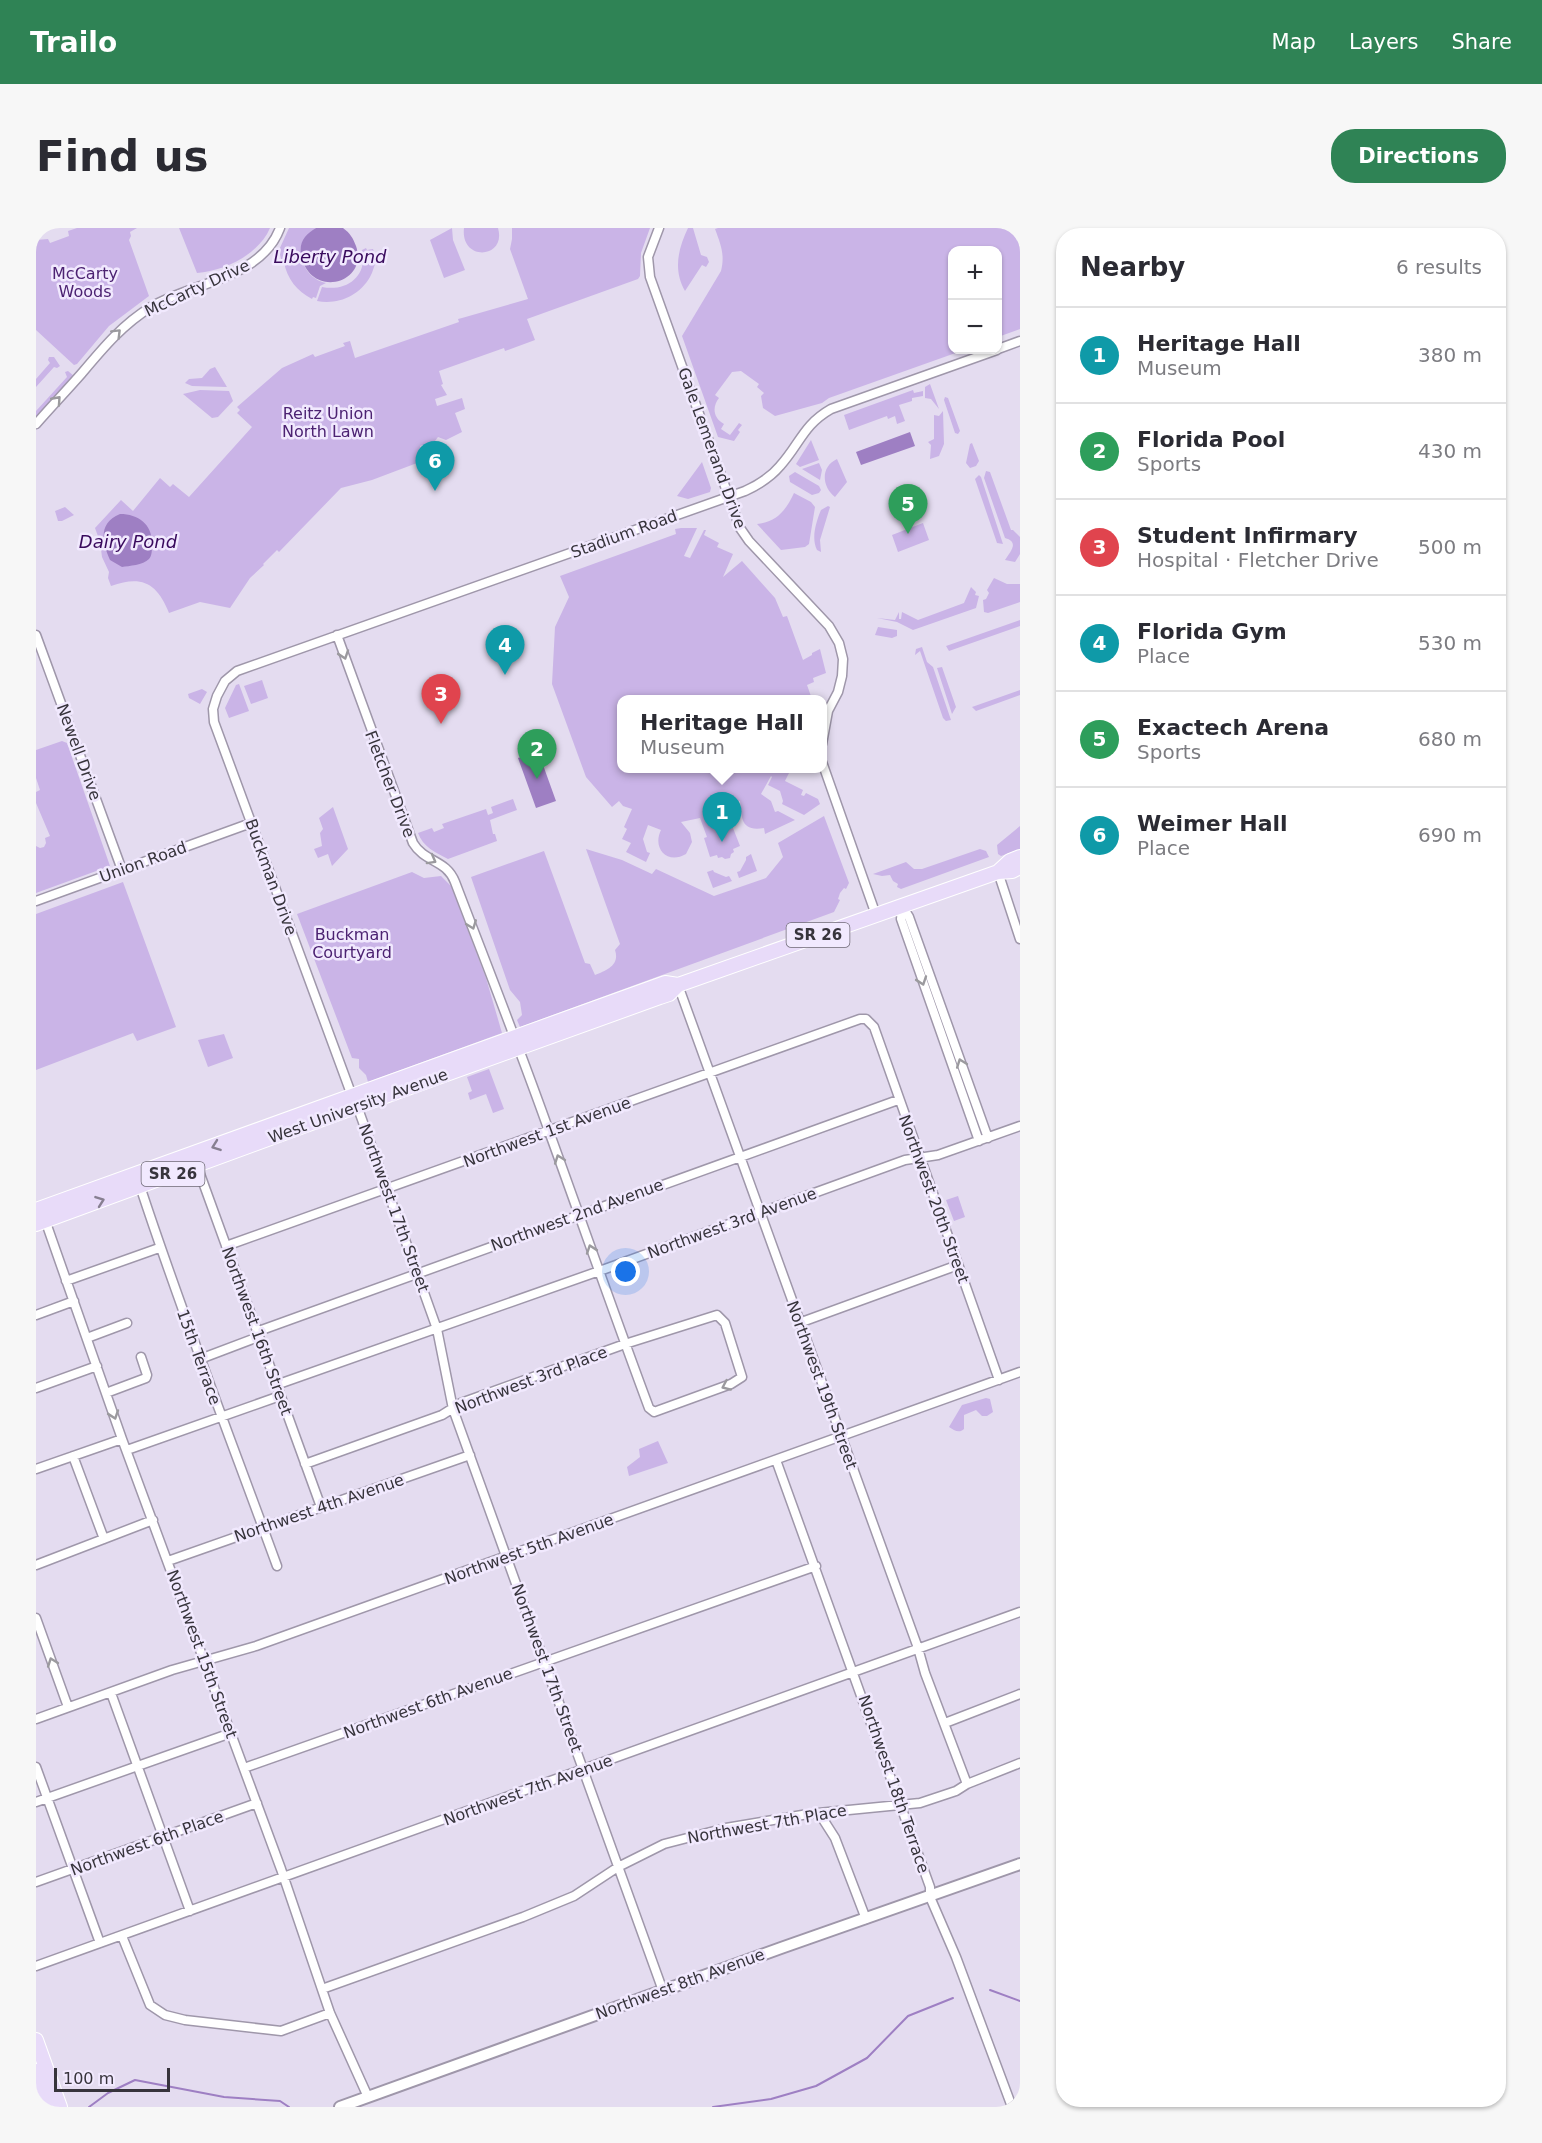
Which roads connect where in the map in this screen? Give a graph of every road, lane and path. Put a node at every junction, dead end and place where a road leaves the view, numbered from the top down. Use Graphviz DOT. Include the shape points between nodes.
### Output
graph roads {
  1 [pos="280,228"];
  2 [pos="659,228"];
  3 [pos="1020,341"];
  4 [pos="1002,347"];
  5 [pos="984,354"];
  6 [pos="36,424"];
  7 [pos="729,497"];
  8 [pos="36,635"];
  9 [pos="337,635"];
  10 [pos="225,681"];
  11 [pos="827,716"];
  12 [pos="826,773"];
  13 [pos="250,823"];
  14 [pos="1020,857"];
  15 [pos="1020,867"];
  16 [pos="122,870"];
  17 [pos="998,872"];
  18 [pos="36,901"];
  19 [pos="902,906"];
  20 [pos="876,915"];
  21 [pos="1020,939"];
  22 [pos="678,985"];
  23 [pos="868,1020"];
  24 [pos="516,1043"];
  25 [pos="710,1074"];
  26 [pos="898,1100"];
  27 [pos="354,1101"];
  28 [pos="1020,1126"];
  29 [pos="549,1131"];
  30 [pos="984,1139"];
  31 [pos="740,1156"];
  32 [pos="921,1158"];
  33 [pos="194,1160"];
  34 [pos="140,1186"];
  35 [pos="388,1190"];
  36 [pos="760,1214"];
  37 [pos="579,1215"];
  38 [pos="39,1216"];
  39 [pos="226,1246"];
  40 [pos="159,1248"];
  41 [pos="958,1265"];
  42 [pos="598,1272"];
  43 [pos="416,1273"];
  44 [pos="66,1281"];
  45 [pos="74,1301"];
  46 [pos="36,1315"];
  47 [pos="128,1323"];
  48 [pos="799,1323"];
  49 [pos="437,1329"];
  50 [pos="257,1334"];
  51 [pos="87,1338"];
  52 [pos="625,1344"];
  53 [pos="141,1357"];
  54 [pos="200,1359"];
  55 [pos="97,1366"];
  56 [pos="1020,1372"];
  57 [pos="999,1380"];
  58 [pos="276,1385"];
  59 [pos="36,1388"];
  60 [pos="106,1394"];
  61 [pos="280,1396"];
  62 [pos="453,1408"];
  63 [pos="654,1412"];
  64 [pos="220,1417"];
  65 [pos="841,1437"];
  66 [pos="122,1439"];
  67 [pos="127,1450"];
  68 [pos="470,1455"];
  69 [pos="72,1456"];
  70 [pos="776,1460"];
  71 [pos="305,1464"];
  72 [pos="36,1469"];
  73 [pos="321,1507"];
  74 [pos="153,1520"];
  75 [pos="263,1527"];
  76 [pos="104,1539"];
  77 [pos="506,1556"];
  78 [pos="168,1561"];
  79 [pos="36,1565"];
  80 [pos="277,1566"];
  81 [pos="816,1566"];
  82 [pos="1020,1612"];
  83 [pos="36,1618"];
  84 [pos="918,1648"];
  85 [pos="545,1661"];
  86 [pos="204,1662"];
  87 [pos="854,1672"];
  88 [pos="111,1693"];
  89 [pos="1020,1694"];
  90 [pos="68,1707"];
  91 [pos="36,1719"];
  92 [pos="945,1723"];
  93 [pos="231,1734"];
  94 [pos="1020,1763"];
  95 [pos="138,1766"];
  96 [pos="36,1767"];
  97 [pos="244,1768"];
  98 [pos="583,1769"];
  99 [pos="967,1784"];
  100 [pos="47,1798"];
  101 [pos="36,1802"];
  102 [pos="257,1803"];
  103 [pos="902,1806"];
  104 [pos="819,1813"];
  105 [pos="163,1837"];
  106 [pos="1020,1864"];
  107 [pos="618,1867"];
  108 [pos="74,1869"];
  109 [pos="284,1877"];
  110 [pos="36,1882"];
  111 [pos="930,1897"];
  112 [pos="190,1911"];
  113 [pos="866,1919"];
  114 [pos="122,1936"];
  115 [pos="100,1943"];
  116 [pos="36,1966"];
  117 [pos="322,1989"];
  118 [pos="663,1990"];
  119 [pos="330,2013"];
  120 [pos="36,2040"];
  121 [pos="36,2071"];
  122 [pos="369,2097"];
  123 [pos="49,2107"];
  124 [pos="60,2107"];
  125 [pos="340,2107"];
  126 [pos="1012,2107"];
  6 -- 1 [label="street, McCarty Drive, one-way" via="130,322 169,297 248,266 270,247"];
  2 -- 7 [label="street, Gale Lemerand Drive" via="648,257 650,277"];
  3 -- 4 [label="street, Stadium Road"];
  5 -- 7 [label="street, Stadium Road" via="827,412 803,432 770,476"];
  7 -- 9 [label="street, Stadium Road"];
  7 -- 11 [label="street, Gale Lemerand Drive" via="746,537 829,626 839,643 841,684"];
  8 -- 16 [label="street, Newell Drive"];
  9 -- 10 [label="street, Stadium Road" via="237,671"];
  9 -- 24 [label="street, Fletcher Drive, one-way" via="410,838 422,855 451,870"];
  10 -- 13 [label="street, Buckman Drive" via="215,700 213,717"];
  12 -- 20 [label="street"];
  13 -- 16 [label="street, Union Road"];
  13 -- 27 [label="street, Buckman Drive"];
  14 -- 17 [label="main road, West University Avenue / SR 26"];
  15 -- 17 [label="main road, West University Avenue / SR 26"];
  16 -- 18 [label="street, Union Road"];
  17 -- 19 [label="main road, West University Avenue / SR 26"];
  17 -- 21 [label="street"];
  19 -- 20 [label="main road, West University Avenue / SR 26"];
  19 -- 30 [label="street" via="909,916"];
  20 -- 22 [label="main road, West University Avenue / SR 26"];
  22 -- 24 [label="main road, West University Avenue / SR 26" via="669,994"];
  22 -- 25 [label="street, Northwest 19th Street"];
  23 -- 25 [label="street, Northwest 1st Avenue" via="860,1019"];
  23 -- 26 [label="street, Northwest 20th Street"];
  24 -- 27 [label="main road, West University Avenue / SR 26"];
  24 -- 29 [label="street, Fletcher Drive"];
  25 -- 29 [label="street, Northwest 1st Avenue"];
  25 -- 31 [label="street, Northwest 19th Street"];
  26 -- 31 [label="street, Northwest 2nd Avenue"];
  26 -- 32 [label="street, Northwest 20th Street"];
  27 -- 33 [label="main road, West University Avenue / SR 26"];
  27 -- 35 [label="street, Northwest 17th Street"];
  28 -- 30 [label="street, Northwest 3rd Avenue"];
  29 -- 35 [label="street, Northwest 1st Avenue"];
  37 -- 29 [label="street, Fletcher Drive, one-way"];
  30 -- 32 [label="street, Northwest 3rd Avenue"];
  31 -- 36 [label="street, Northwest 19th Street"];
  31 -- 37 [label="street, Northwest 2nd Avenue"];
  32 -- 36 [label="street, Northwest 3rd Avenue" via="905,1160"];
  32 -- 41 [label="street, Northwest 20th Street"];
  33 -- 34 [label="main road, West University Avenue / SR 26"];
  33 -- 38 [label="main road, West University Avenue / SR 26"];
  33 -- 39 [label="street, Northwest 16th Street"];
  38 -- 34 [label="main road, West University Avenue / SR 26, one-way"];
  34 -- 40 [label="street, 15th Terrace"];
  35 -- 39 [label="street, Northwest 1st Avenue"];
  35 -- 43 [label="street, Northwest 17th Street"];
  36 -- 42 [label="street, Northwest 3rd Avenue"];
  36 -- 48 [label="street, Northwest 19th Street"];
  42 -- 37 [label="street, Fletcher Drive, one-way"];
  37 -- 43 [label="street, Northwest 2nd Avenue"];
  38 -- 44 [label="street, Northwest 15th Street"];
  39 -- 50 [label="street, Northwest 16th Street"];
  40 -- 44 [label="street"];
  40 -- 54 [label="street, 15th Terrace"];
  41 -- 48 [label="street"];
  41 -- 57 [label="street, Northwest 20th Street"];
  42 -- 49 [label="street, Northwest 3rd Avenue"];
  42 -- 52 [label="street, Fletcher Drive"];
  43 -- 49 [label="street, Northwest 17th Street"];
  43 -- 50 [label="street, Northwest 2nd Avenue"];
  44 -- 45 [label="street, Northwest 15th Street"];
  45 -- 46 [label="street"];
  45 -- 51 [label="street, Northwest 15th Street"];
  47 -- 51 [label="street"];
  48 -- 65 [label="street, Northwest 19th Street"];
  49 -- 58 [label="street, Northwest 3rd Avenue"];
  49 -- 62 [label="street, Northwest 17th Street"];
  50 -- 54 [label="street, Northwest 2nd Avenue"];
  50 -- 58 [label="street, Northwest 16th Street"];
  51 -- 55 [label="street, Northwest 15th Street"];
  52 -- 62 [label="street, Northwest 3rd Place"];
  52 -- 63 [label="street, Fletcher Drive" via="649,1408"];
  52 -- 63 [label="street, Northwest 3rd Place, one-way" via="717,1315 723,1319 742,1377"];
  53 -- 60 [label="street" via="146,1378"];
  54 -- 64 [label="street, 15th Terrace"];
  55 -- 59 [label="street"];
  55 -- 60 [label="street, Northwest 15th Street"];
  56 -- 57 [label="street, Northwest 5th Avenue"];
  57 -- 65 [label="street, Northwest 5th Avenue"];
  58 -- 61 [label="street, Northwest 16th Street"];
  60 -- 66 [label="street, Northwest 15th Street, one-way"];
  61 -- 64 [label="street"];
  61 -- 71 [label="street, Northwest 16th Street"];
  62 -- 68 [label="street, Northwest 17th Street"];
  62 -- 71 [label="street, Northwest 3rd Place"];
  64 -- 67 [label="street"];
  64 -- 75 [label="street, 15th Terrace"];
  65 -- 70 [label="street, Northwest 5th Avenue"];
  65 -- 84 [label="street, Northwest 19th Street"];
  66 -- 67 [label="street, Northwest 15th Street"];
  66 -- 69 [label="street"];
  67 -- 74 [label="street, Northwest 15th Street"];
  68 -- 73 [label="street, Northwest 4th Avenue"];
  68 -- 77 [label="street, Northwest 17th Street"];
  69 -- 72 [label="street"];
  69 -- 76 [label="street"];
  70 -- 77 [label="street, Northwest 5th Avenue"];
  70 -- 81 [label="street, Northwest 18th Terrace"];
  71 -- 73 [label="street, Northwest 16th Street"];
  73 -- 75 [label="street, Northwest 4th Avenue"];
  74 -- 76 [label="street"];
  74 -- 78 [label="street, Northwest 15th Street"];
  75 -- 78 [label="street, Northwest 4th Avenue"];
  75 -- 80 [label="street, 15th Terrace"];
  76 -- 79 [label="street"];
  77 -- 85 [label="street, Northwest 17th Street"];
  77 -- 86 [label="street, Northwest 5th Avenue"];
  78 -- 86 [label="street, Northwest 15th Street"];
  81 -- 85 [label="street, Northwest 6th Avenue"];
  81 -- 87 [label="street, Northwest 18th Terrace"];
  82 -- 84 [label="street, Northwest 7th Avenue"];
  90 -- 83 [label="street, one-way"];
  84 -- 87 [label="street, Northwest 7th Avenue"];
  84 -- 92 [label="street, Northwest 19th Street"];
  85 -- 97 [label="street, Northwest 6th Avenue"];
  85 -- 98 [label="street, Northwest 17th Street"];
  86 -- 88 [label="street, Northwest 5th Avenue"];
  86 -- 93 [label="street, Northwest 15th Street"];
  87 -- 98 [label="street, Northwest 7th Avenue"];
  87 -- 103 [label="street, Northwest 18th Terrace"];
  88 -- 90 [label="street, Northwest 5th Avenue"];
  88 -- 95 [label="street"];
  89 -- 92 [label="street"];
  90 -- 91 [label="street, Northwest 5th Avenue"];
  92 -- 99 [label="street, Northwest 19th Street"];
  93 -- 95 [label="street"];
  93 -- 97 [label="street, Northwest 15th Street"];
  94 -- 99 [label="street, Northwest 7th Place"];
  95 -- 100 [label="street"];
  95 -- 105 [label="street"];
  96 -- 100 [label="street"];
  97 -- 102 [label="street, Northwest 15th Street"];
  98 -- 107 [label="street, Northwest 17th Street"];
  98 -- 109 [label="street, Northwest 7th Avenue"];
  99 -- 103 [label="street, Northwest 7th Place" via="956,1791"];
  100 -- 101 [label="street"];
  100 -- 108 [label="street"];
  102 -- 105 [label="street, Northwest 6th Place"];
  102 -- 109 [label="street, Northwest 15th Street"];
  103 -- 104 [label="street, Northwest 7th Place"];
  103 -- 111 [label="street, Northwest 18th Terrace"];
  104 -- 107 [label="street, Northwest 7th Place" via="726,1828 664,1844"];
  104 -- 113 [label="street" via="835,1838"];
  105 -- 108 [label="street, Northwest 6th Place"];
  105 -- 112 [label="street"];
  106 -- 111 [label="street, Northwest 8th Avenue"];
  107 -- 117 [label="street, Northwest 7th Place" via="574,1896"];
  107 -- 118 [label="street, Northwest 17th Street"];
  108 -- 110 [label="street, Northwest 6th Place"];
  108 -- 115 [label="street"];
  109 -- 112 [label="street, Northwest 7th Avenue"];
  109 -- 117 [label="street, Northwest 15th Street"];
  111 -- 113 [label="street, Northwest 8th Avenue"];
  111 -- 126 [label="street, Northwest 18th Terrace"];
  112 -- 114 [label="street, Northwest 7th Avenue"];
  113 -- 118 [label="street, Northwest 8th Avenue"];
  114 -- 115 [label="street, Northwest 7th Avenue"];
  114 -- 119 [label="street" via="150,2005 165,2015 281,2031"];
  115 -- 116 [label="street, Northwest 7th Avenue"];
  117 -- 119 [label="street, Northwest 15th Street"];
  118 -- 122 [label="street, Northwest 8th Avenue"];
  119 -- 122 [label="street, Northwest 15th Street"];
  120 -- 124 [label="main road"];
  121 -- 123 [label="main road"];
  122 -- 125 [label="street, Northwest 8th Avenue"];
}
